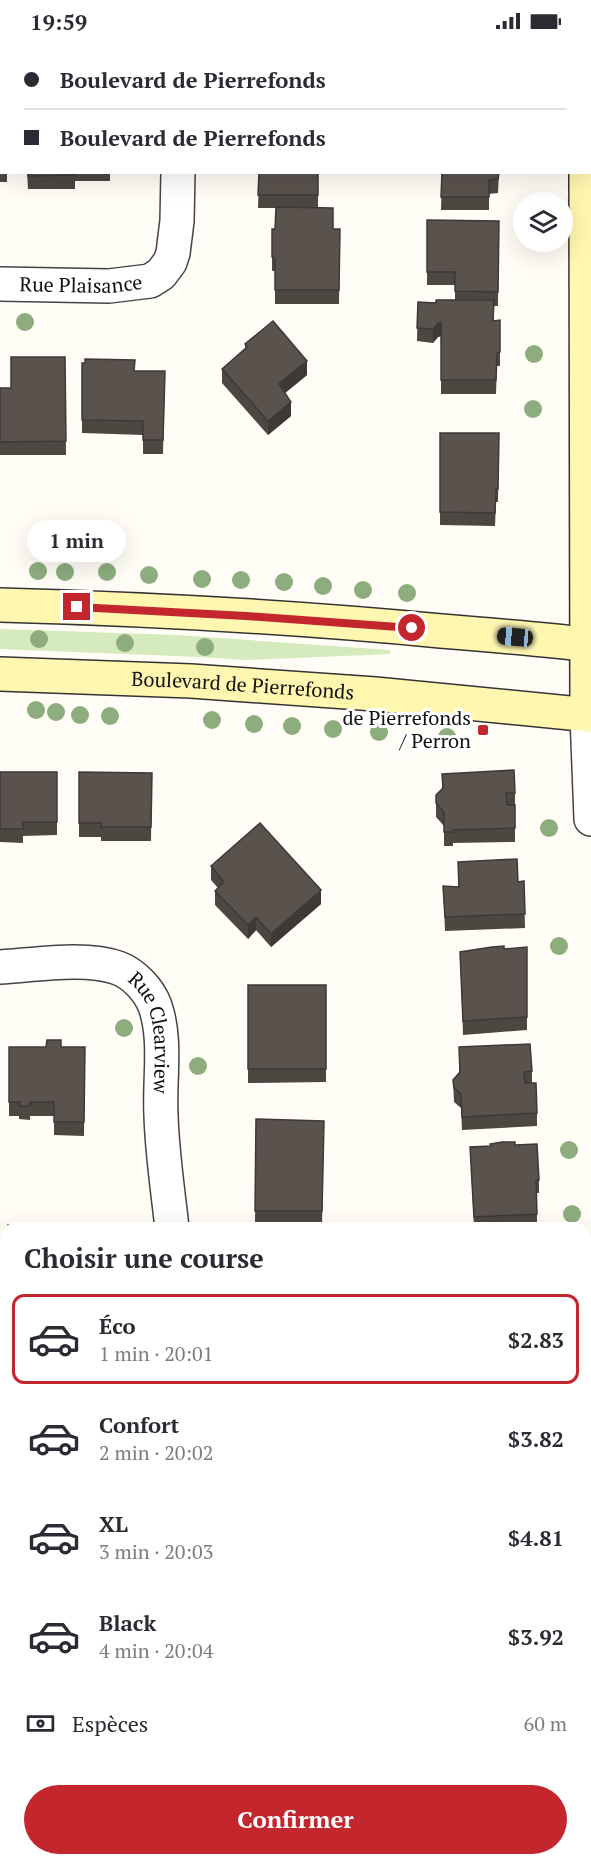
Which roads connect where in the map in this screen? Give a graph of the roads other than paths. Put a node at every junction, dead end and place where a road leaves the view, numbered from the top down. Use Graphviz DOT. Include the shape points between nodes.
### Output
graph roads {
  1 [pos="178,174"];
  2 [pos="586,174"];
  3 [pos="0,284"];
  4 [pos="0,605"];
  5 [pos="588,645"];
  6 [pos="0,674"];
  7 [pos="589,715"];
  8 [pos="591,819"];
  9 [pos="0,967"];
  10 [pos="171,1222"];
  1 -- 3 [label="street, Rue Plaisance" via="173,253 156,278 109,286"];
  2 -- 5 [label="main road"];
  4 -- 5 [label="main road" via="393,626"];
  5 -- 7 [label="main road"];
  6 -- 7 [label="main road, Boulevard de Pierrefonds" via="191,681"];
  7 -- 8 [label="street"];
  9 -- 10 [label="street, Rue Clearview" via="105,964 120,968 147,990 159,1023 161,1116"];
}
